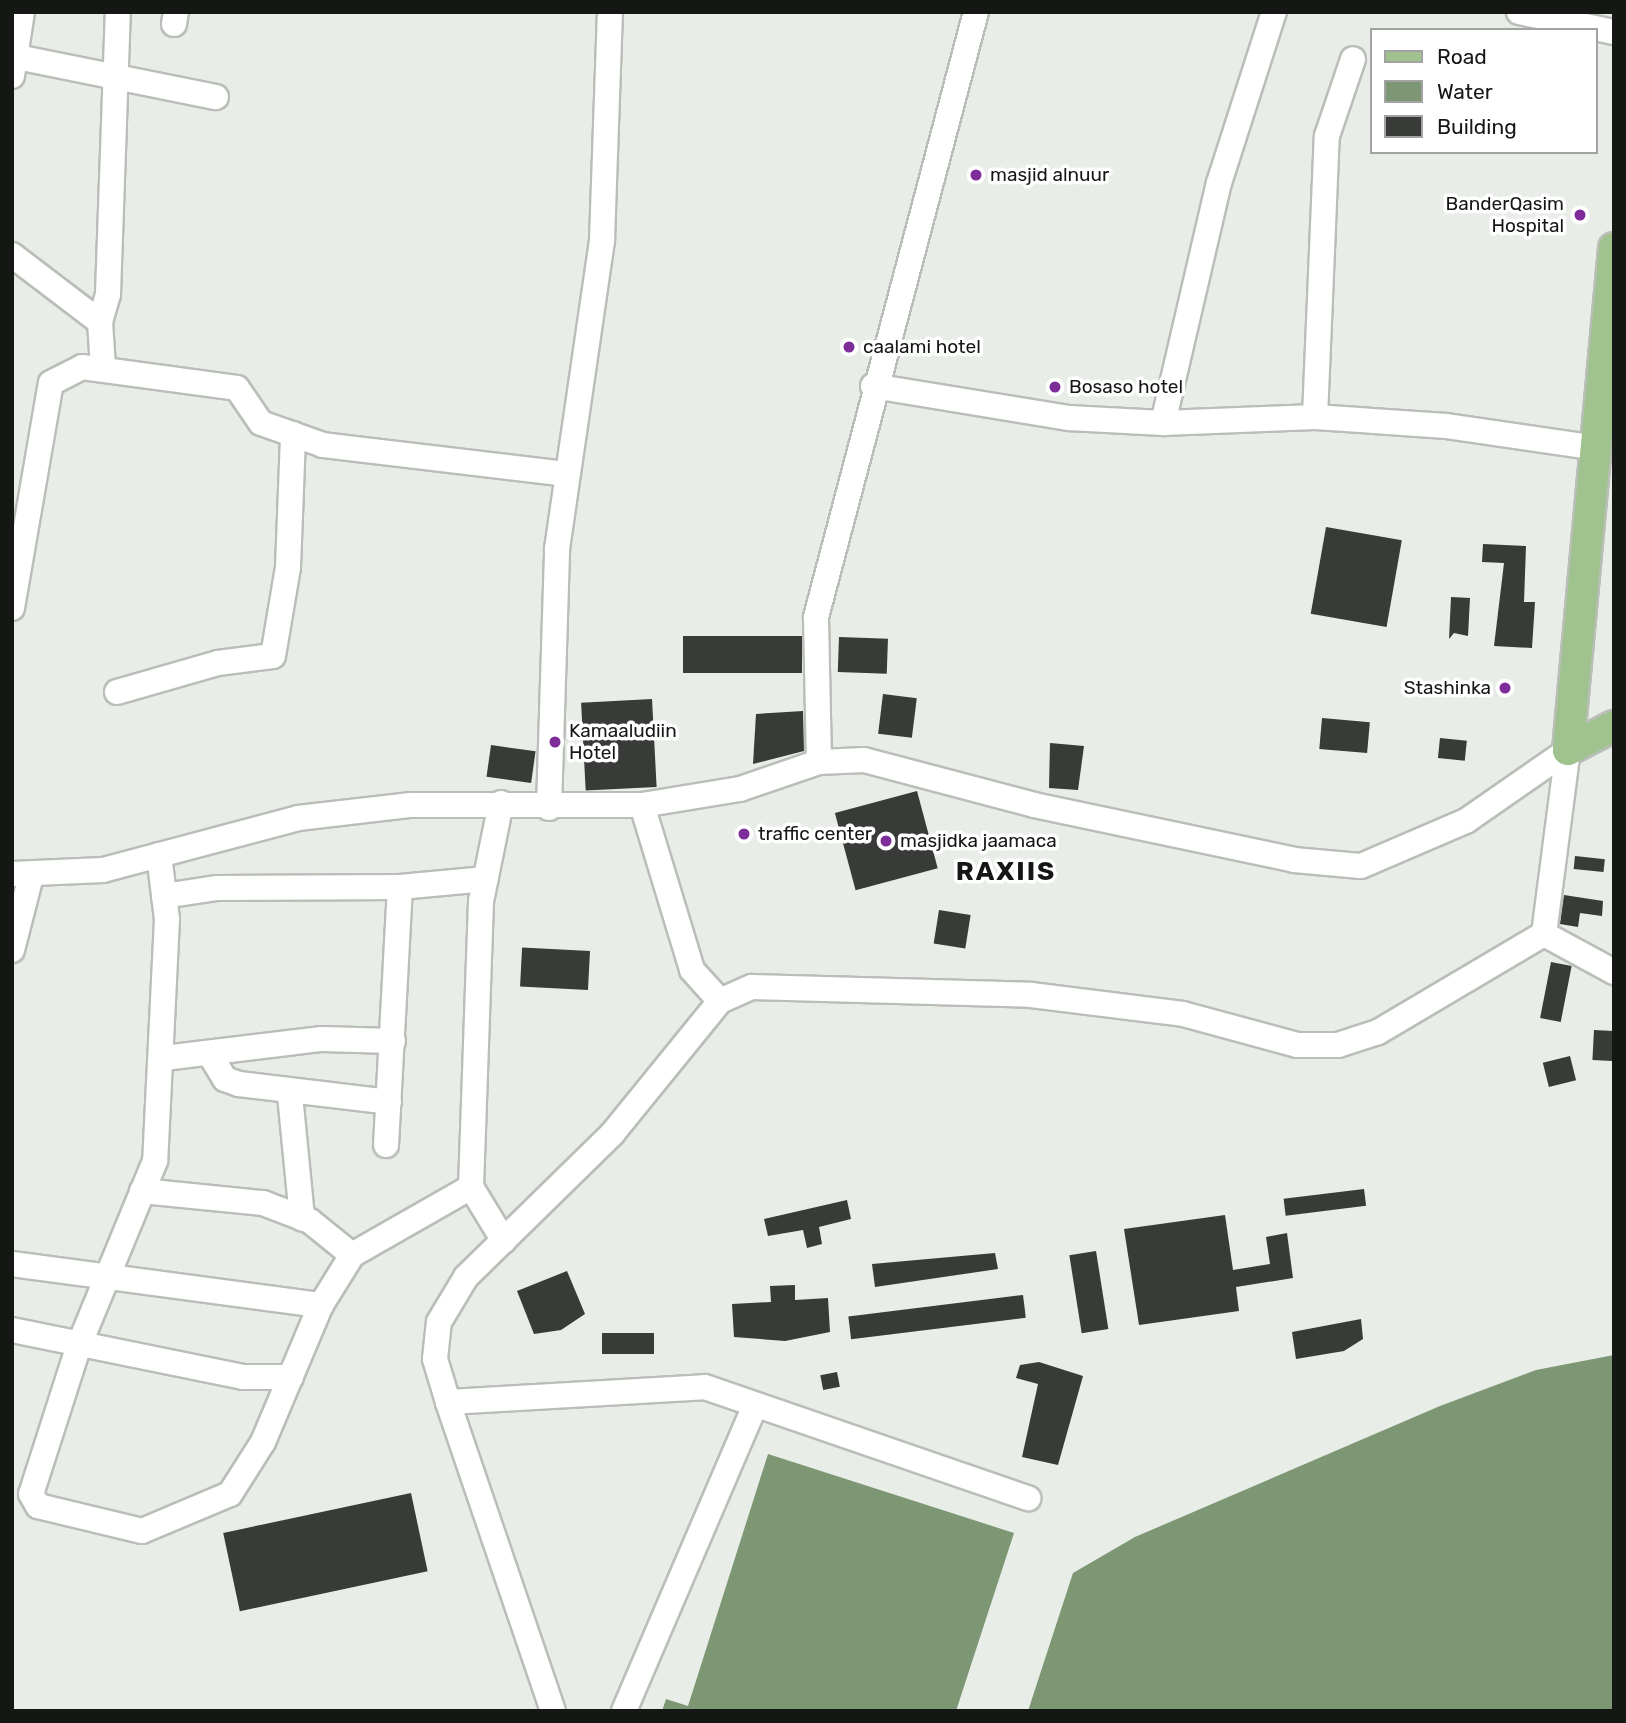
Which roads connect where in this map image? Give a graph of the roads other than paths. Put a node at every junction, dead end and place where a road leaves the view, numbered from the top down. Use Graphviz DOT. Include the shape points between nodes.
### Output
graph roads {
  1 [pos="22,12"];
  2 [pos="118,12"];
  3 [pos="610,12"];
  4 [pos="976,12"];
  5 [pos="1274,12"];
  6 [pos="1519,12"];
  7 [pos="1595,28"];
  8 [pos="1353,59"];
  9 [pos="13,63"];
  10 [pos="120,79"];
  11 [pos="216,97"];
  12 [pos="1614,248"];
  13 [pos="12,256"];
  14 [pos="100,322"];
  15 [pos="103,368"];
  16 [pos="873,386"];
  17 [pos="1315,417"];
  18 [pos="1163,423"];
  19 [pos="293,434"];
  20 [pos="1591,447"];
  21 [pos="566,474"];
  22 [pos="12,608"];
  23 [pos="117,692"];
  24 [pos="1614,726"];
  25 [pos="1569,750"];
  26 [pos="819,762"];
  27 [pos="501,803"];
  28 [pos="642,805"];
  29 [pos="548,808"];
  30 [pos="159,855"];
  31 [pos="22,875"];
  32 [pos="486,879"];
  33 [pos="400,887"];
  34 [pos="164,896"];
  35 [pos="1544,934"];
  36 [pos="12,950"];
  37 [pos="1614,972"];
  38 [pos="720,1001"];
  39 [pos="393,1041"];
  40 [pos="211,1056"];
  41 [pos="164,1058"];
  42 [pos="290,1095"];
  43 [pos="389,1102"];
  44 [pos="386,1145"];
  45 [pos="471,1187"];
  46 [pos="142,1191"];
  47 [pos="302,1218"];
  48 [pos="504,1241"];
  49 [pos="352,1255"];
  50 [pos="12,1264"];
  51 [pos="105,1279"];
  52 [pos="321,1305"];
  53 [pos="12,1330"];
  54 [pos="78,1348"];
  55 [pos="291,1377"];
  56 [pos="447,1402"];
  57 [pos="755,1405"];
  58 [pos="1028,1498"];
  59 [pos="553,1711"];
  60 [pos="624,1711"];
  1 -- 9 [label="street"];
  2 -- 10 [label="street"];
  3 -- 21 [label="street" via="603,240"];
  4 -- 16 [label="street"];
  5 -- 18 [label="street" via="1219,183"];
  6 -- 7 [label="street"];
  8 -- 17 [label="street" via="1327,136"];
  9 -- 10 [label="street"];
  10 -- 11 [label="street"];
  10 -- 14 [label="street" via="108,294"];
  12 -- 20 [label="main road"];
  13 -- 14 [label="street"];
  14 -- 15 [label="street"];
  15 -- 19 [label="street" via="237,388 261,423"];
  15 -- 22 [label="street" via="82,367 51,383"];
  16 -- 18 [label="street" via="1069,418"];
  16 -- 26 [label="street" via="816,617"];
  17 -- 18 [label="street"];
  17 -- 20 [label="street" via="1447,426"];
  19 -- 21 [label="street" via="424,462"];
  19 -- 23 [label="street" via="288,567 273,656 218,663"];
  20 -- 25 [label="main road"];
  21 -- 29 [label="street"];
  24 -- 25 [label="main road"];
  25 -- 26 [label="street" via="1466,821 1361,866 1294,860 1034,805 864,760"];
  25 -- 35 [label="street"];
  26 -- 28 [label="street" via="740,789"];
  27 -- 29 [label="street"];
  27 -- 30 [label="street" via="298,818"];
  27 -- 32 [label="street"];
  28 -- 29 [label="street"];
  28 -- 38 [label="street" via="692,970"];
  30 -- 31 [label="street" via="79,874"];
  30 -- 34 [label="street"];
  31 -- 36 [label="street"];
  32 -- 33 [label="street"];
  32 -- 45 [label="street"];
  33 -- 34 [label="street" via="217,888"];
  33 -- 39 [label="street"];
  34 -- 41 [label="street"];
  35 -- 37 [label="street"];
  35 -- 38 [label="street" via="1378,1032 1338,1045 1297,1045 1183,1014 1031,995 752,988"];
  38 -- 48 [label="street" via="612,1134"];
  39 -- 40 [label="street" via="322,1040"];
  39 -- 43 [label="street"];
  40 -- 41 [label="street"];
  40 -- 42 [label="street" via="225,1079"];
  41 -- 46 [label="street" via="155,1161"];
  42 -- 43 [label="street"];
  42 -- 47 [label="street"];
  43 -- 44 [label="street"];
  45 -- 48 [label="street"];
  45 -- 49 [label="street"];
  46 -- 47 [label="street" via="263,1203"];
  46 -- 51 [label="street"];
  47 -- 49 [label="street"];
  48 -- 56 [label="street" via="466,1277 439,1322 435,1359"];
  49 -- 52 [label="street"];
  50 -- 51 [label="street"];
  51 -- 52 [label="street"];
  51 -- 54 [label="street"];
  52 -- 55 [label="street"];
  53 -- 54 [label="street"];
  54 -- 55 [label="street" via="243,1377"];
  54 -- 55 [label="street" via="31,1494 38,1506 142,1531 230,1494 263,1442"];
  56 -- 57 [label="street" via="686,1385"];
  56 -- 59 [label="street"];
  57 -- 58 [label="street"];
  57 -- 60 [label="street"];
}
